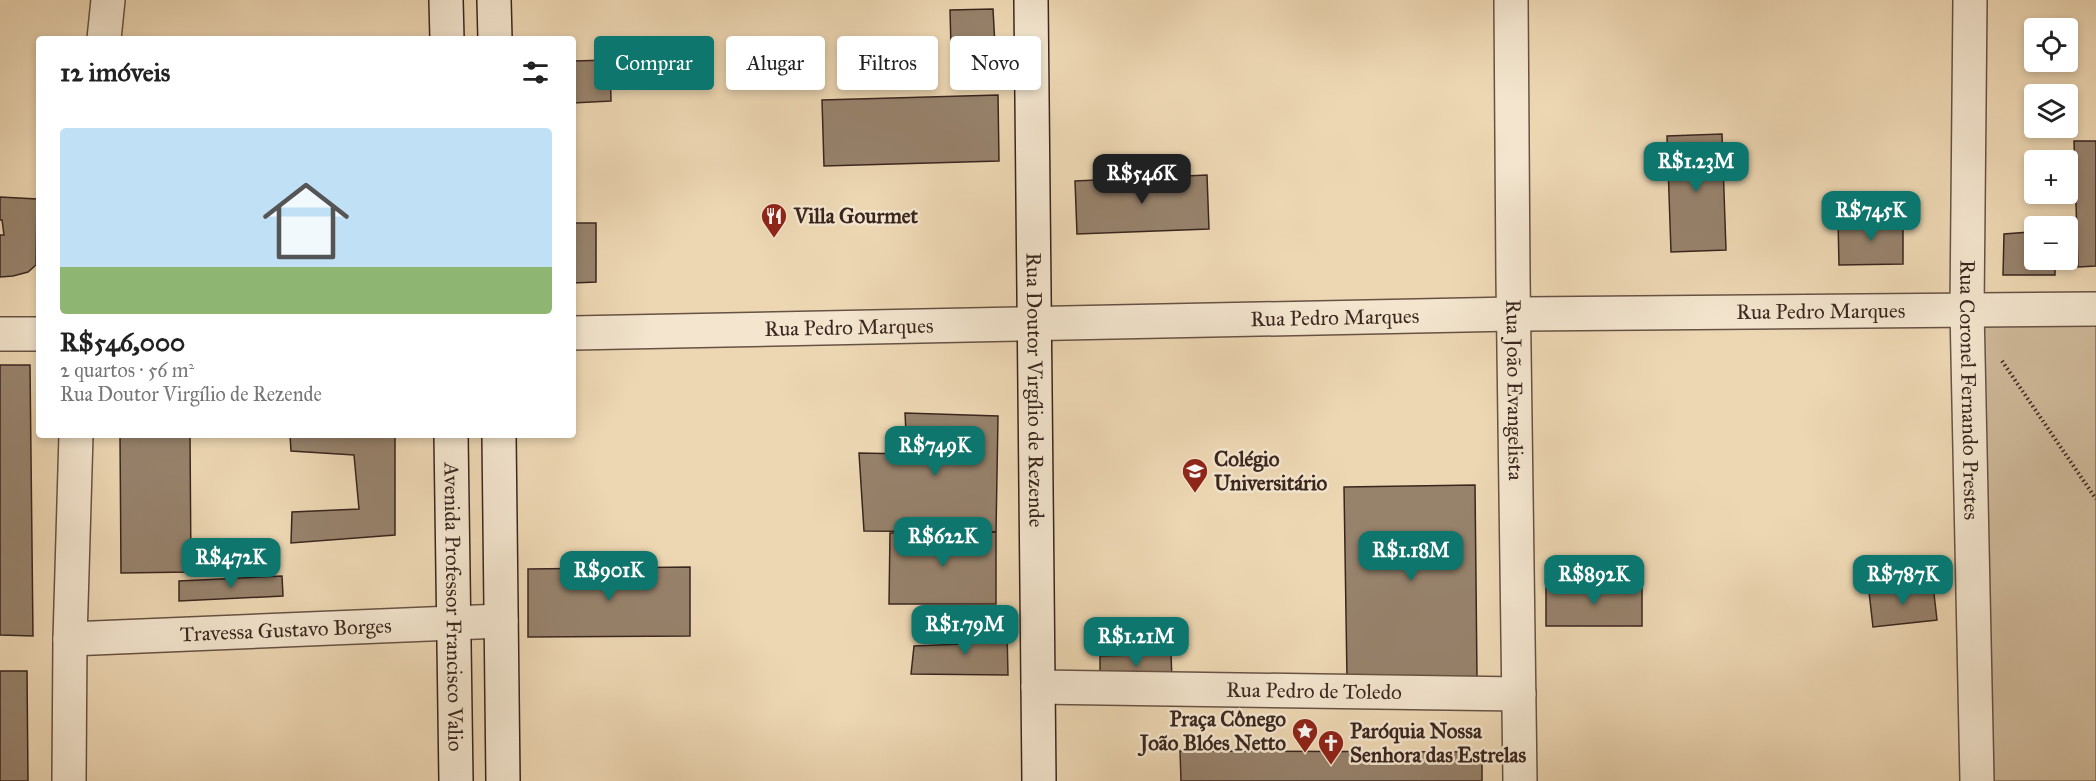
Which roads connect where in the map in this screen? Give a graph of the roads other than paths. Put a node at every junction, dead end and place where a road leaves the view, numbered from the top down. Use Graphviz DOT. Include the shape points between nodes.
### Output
graph roads {
  1 [pos="108,0"];
  2 [pos="446,0"];
  3 [pos="494,0"];
  4 [pos="1031,0"];
  5 [pos="1511,0"];
  6 [pos="1970,0"];
  7 [pos="104,36"];
  8 [pos="447,36"];
  9 [pos="495,36"];
  10 [pos="1967,309"];
  11 [pos="2096,309"];
  12 [pos="1513,314"];
  13 [pos="1035,323"];
  14 [pos="576,333"];
  15 [pos="0,334"];
  16 [pos="36,334"];
  17 [pos="76,438"];
  18 [pos="451,438"];
  19 [pos="499,438"];
  20 [pos="501,621"];
  21 [pos="454,623"];
  22 [pos="70,639"];
  23 [pos="1038,687"];
  24 [pos="1519,694"];
  25 [pos="69,781"];
  26 [pos="456,781"];
  27 [pos="503,781"];
  28 [pos="1039,781"];
  29 [pos="1520,781"];
  30 [pos="1977,781"];
  1 -- 7 [label="street"];
  2 -- 8 [label="street"];
  3 -- 9 [label="street"];
  4 -- 13 [label="street, Rua Doutor Virgílio de Rezende"];
  5 -- 12 [label="street, Rua João Evangelista"];
  6 -- 10 [label="street, Rua Coronel Fernando Prestes"];
  10 -- 11 [label="street, Rua Pedro Marques"];
  10 -- 12 [label="street, Rua Pedro Marques"];
  10 -- 30 [label="street, Rua Coronel Fernando Prestes"];
  12 -- 13 [label="street, Rua Pedro Marques"];
  12 -- 24 [label="street, Rua João Evangelista"];
  13 -- 14 [label="street, Rua Pedro Marques"];
  13 -- 23 [label="street, Rua Doutor Virgílio de Rezende"];
  15 -- 16 [label="street"];
  17 -- 22 [label="street"];
  18 -- 21 [label="street, Avenida Professor Francisco Valio"];
  19 -- 20 [label="street"];
  20 -- 21 [label="street, Travessa Gustavo Borges"];
  20 -- 27 [label="street"];
  21 -- 22 [label="street, Travessa Gustavo Borges"];
  21 -- 26 [label="street, Avenida Professor Francisco Valio"];
  22 -- 25 [label="street"];
  23 -- 24 [label="street, Rua Pedro de Toledo"];
  23 -- 28 [label="street, Rua Doutor Virgílio de Rezende"];
  24 -- 29 [label="street, Rua João Evangelista"];
}
